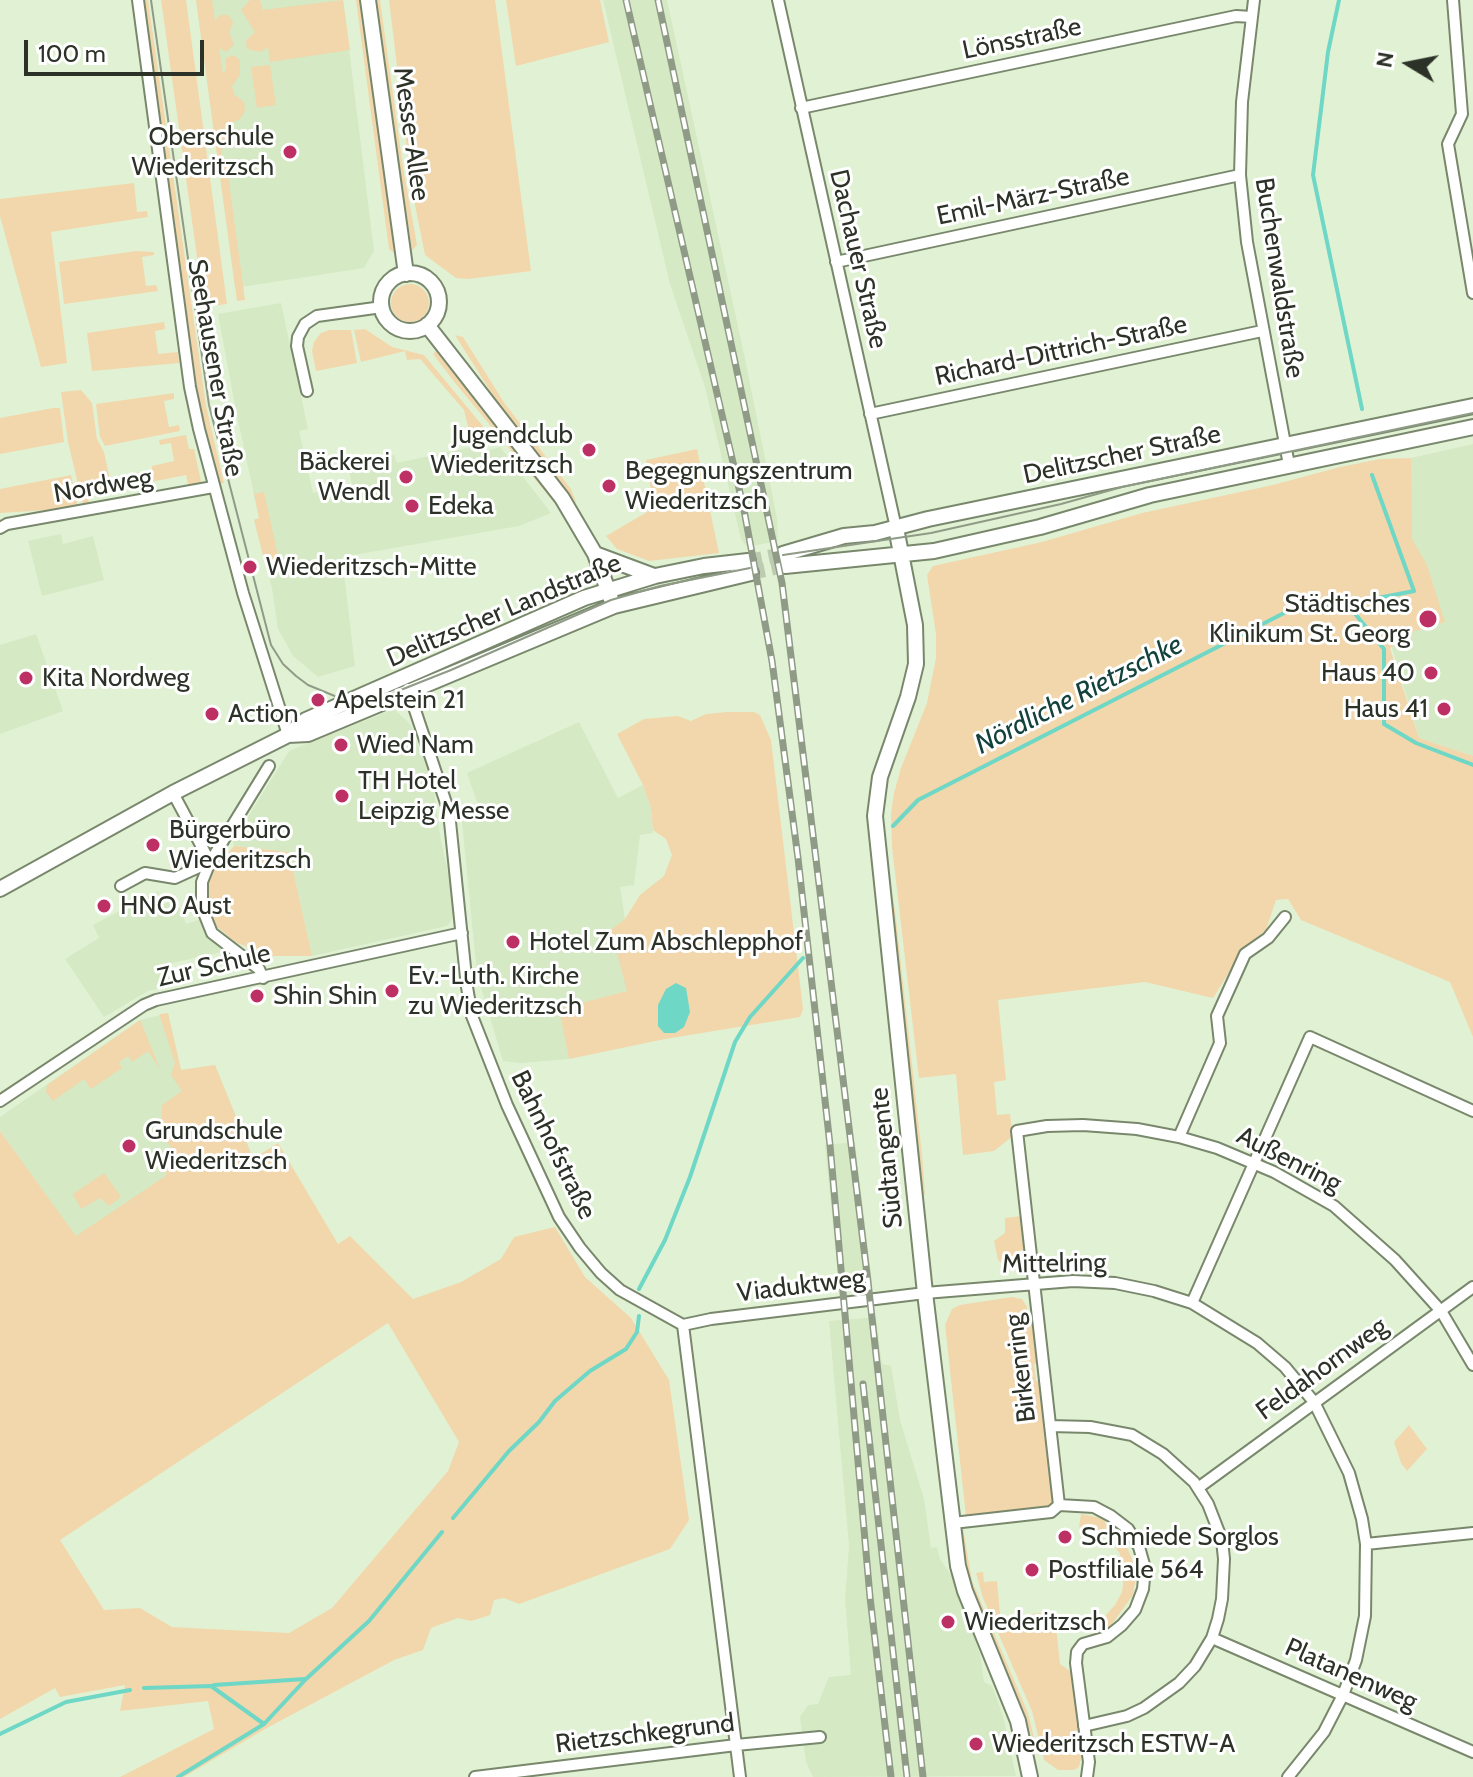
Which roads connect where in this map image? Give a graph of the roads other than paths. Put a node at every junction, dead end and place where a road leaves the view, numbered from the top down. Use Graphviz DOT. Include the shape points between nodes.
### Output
graph roads {
  1 [pos="138,0"];
  2 [pos="368,0"];
  3 [pos="778,0"];
  4 [pos="1254,0"];
  5 [pos="1453,0"];
  6 [pos="1252,17"];
  7 [pos="801,108"];
  8 [pos="1240,175"];
  9 [pos="836,262"];
  10 [pos="406,274"];
  11 [pos="1473,293"];
  12 [pos="382,307"];
  13 [pos="427,325"];
  14 [pos="1262,331"];
  15 [pos="307,391"];
  16 [pos="1473,406"];
  17 [pos="870,414"];
  18 [pos="1473,427"];
  19 [pos="1285,446"];
  20 [pos="1289,465"];
  21 [pos="213,487"];
  22 [pos="0,528"];
  23 [pos="896,528"];
  24 [pos="595,554"];
  25 [pos="902,555"];
  26 [pos="655,576"];
  27 [pos="608,590"];
  28 [pos="614,606"];
  29 [pos="404,679"];
  30 [pos="409,694"];
  31 [pos="288,735"];
  32 [pos="269,766"];
  33 [pos="173,793"];
  34 [pos="210,862"];
  35 [pos="121,886"];
  36 [pos="0,889"];
  37 [pos="1285,917"];
  38 [pos="462,933"];
  39 [pos="263,978"];
  40 [pos="0,1101"];
  41 [pos="1473,1111"];
  42 [pos="1017,1131"];
  43 [pos="1179,1137"];
  44 [pos="1254,1164"];
  45 [pos="1033,1283"];
  46 [pos="1473,1287"];
  47 [pos="925,1293"];
  48 [pos="1192,1303"];
  49 [pos="1441,1311"];
  50 [pos="683,1325"];
  51 [pos="1473,1365"];
  52 [pos="1314,1402"];
  53 [pos="1050,1426"];
  54 [pos="1198,1488"];
  55 [pos="1059,1505"];
  56 [pos="953,1523"];
  57 [pos="1473,1533"];
  58 [pos="1366,1544"];
  59 [pos="1212,1638"];
  60 [pos="1343,1695"];
  61 [pos="1084,1726"];
  62 [pos="820,1737"];
  63 [pos="736,1745"];
  64 [pos="1473,1752"];
  65 [pos="475,1777"];
  66 [pos="740,1777"];
  67 [pos="1030,1777"];
  68 [pos="1087,1777"];
  69 [pos="1288,1777"];
  1 -- 21 [label="street, Seehausener Straße" via="190,387"];
  2 -- 10 [label="main road, Messe-Allee"];
  3 -- 7 [label="street, Dachauer Straße"];
  4 -- 6 [label="street, Buchenwaldstraße"];
  5 -- 11 [label="street" via="1462,114 1448,144"];
  6 -- 7 [label="street, Lönsstraße" via="1236,16"];
  6 -- 8 [label="street, Buchenwaldstraße"];
  7 -- 9 [label="street, Dachauer Straße"];
  8 -- 9 [label="street, Emil-März-Straße"];
  8 -- 14 [label="street, Buchenwaldstraße"];
  9 -- 17 [label="street, Dachauer Straße"];
  10 -- 12 [label="main road" via="387,285"];
  10 -- 13 [label="main road" via="425,278 437,293 436,314"];
  12 -- 13 [label="main road" via="399,329 414,331"];
  12 -- 15 [label="street" via="317,316 305,324 297,346"];
  13 -- 24 [label="main road" via="562,498"];
  14 -- 17 [label="street, Richard-Dittrich-Straße"];
  14 -- 19 [label="street, Buchenwaldstraße"];
  16 -- 19 [label="main road, Delitzscher Straße"];
  17 -- 23 [label="street, Dachauer Straße"];
  18 -- 20 [label="main road, Delitzscher Straße"];
  19 -- 20 [label="street, Buchenwaldstraße"];
  19 -- 23 [label="main road, Delitzscher Straße"];
  20 -- 25 [label="main road, Delitzscher Straße"];
  21 -- 22 [label="street, Nordweg"];
  21 -- 31 [label="street, Seehausener Straße"];
  23 -- 25 [label="main road, Südtangente"];
  23 -- 25 [label="main road, Delitzscher Straße" via="844,536 784,560"];
  24 -- 26 [label="main road"];
  24 -- 27 [label="main road"];
  25 -- 47 [label="main road, Südtangente" via="916,664 876,803"];
  26 -- 27 [label="main road, Delitzscher Landstraße"];
  26 -- 28 [label="main road, Delitzscher Landstraße" via="704,566 750,567"];
  27 -- 28 [label="main road"];
  27 -- 29 [label="main road, Delitzscher Landstraße"];
  28 -- 30 [label="main road, Delitzscher Landstraße"];
  29 -- 30 [label="street, Bahnhofstraße"];
  29 -- 31 [label="main road, Delitzscher Landstraße" via="306,720"];
  30 -- 31 [label="main road, Delitzscher Landstraße" via="308,734"];
  30 -- 38 [label="street, Bahnhofstraße" via="449,812"];
  31 -- 33 [label="main road, Delitzscher Landstraße"];
  32 -- 34 [label="street"];
  33 -- 34 [label="street"];
  33 -- 36 [label="main road, Delitzscher Landstraße"];
  34 -- 35 [label="street" via="175,878 145,873"];
  34 -- 39 [label="street" via="202,898 212,933 259,969"];
  37 -- 43 [label="street" via="1245,954 1217,1016 1220,1043"];
  38 -- 39 [label="street, Zur Schule"];
  38 -- 50 [label="street, Bahnhofstraße" via="476,1027 559,1217 620,1290"];
  39 -- 40 [label="street, Zur Schule" via="144,1005"];
  41 -- 44 [label="street" via="1310,1037"];
  42 -- 43 [label="street, Außenring" via="1083,1125"];
  42 -- 45 [label="street, Birkenring"];
  43 -- 44 [label="street, Außenring"];
  44 -- 48 [label="street"];
  44 -- 49 [label="street, Außenring" via="1313,1192 1356,1223"];
  45 -- 47 [label="street, Mittelring"];
  45 -- 48 [label="street, Mittelring" via="1115,1283"];
  45 -- 53 [label="street, Birkenring"];
  46 -- 49 [label="street, Feldahornweg"];
  47 -- 50 [label="street, Viaduktweg"];
  47 -- 56 [label="main road, Südtangente"];
  48 -- 52 [label="street, Mittelring" via="1257,1343"];
  49 -- 51 [label="street, Außenring"];
  49 -- 52 [label="street, Feldahornweg"];
  50 -- 63 [label="street"];
  52 -- 54 [label="street, Feldahornweg"];
  52 -- 58 [label="street, Mittelring" via="1349,1473"];
  53 -- 54 [label="street" via="1132,1435 1163,1454"];
  53 -- 55 [label="street, Birkenring"];
  54 -- 59 [label="street" via="1215,1522 1224,1559 1222,1599"];
  55 -- 56 [label="street" via="1051,1512"];
  55 -- 61 [label="street" via="1094,1507 1111,1516 1128,1529 1145,1568 1135,1610 1107,1637 1083,1644 1077,1652"];
  56 -- 67 [label="main road, Südtangente" via="963,1586 1018,1721"];
  57 -- 58 [label="street"];
  58 -- 60 [label="street, Mittelring" via="1365,1622"];
  59 -- 60 [label="street, Platanenweg"];
  59 -- 61 [label="street" via="1195,1666 1161,1698 1127,1716"];
  60 -- 64 [label="street, Platanenweg"];
  60 -- 69 [label="street, Mittelring" via="1324,1732"];
  61 -- 68 [label="street"];
  62 -- 63 [label="street, Rietzschkegrund"];
  63 -- 65 [label="street, Rietzschkegrund"];
  63 -- 66 [label="street"];
}
